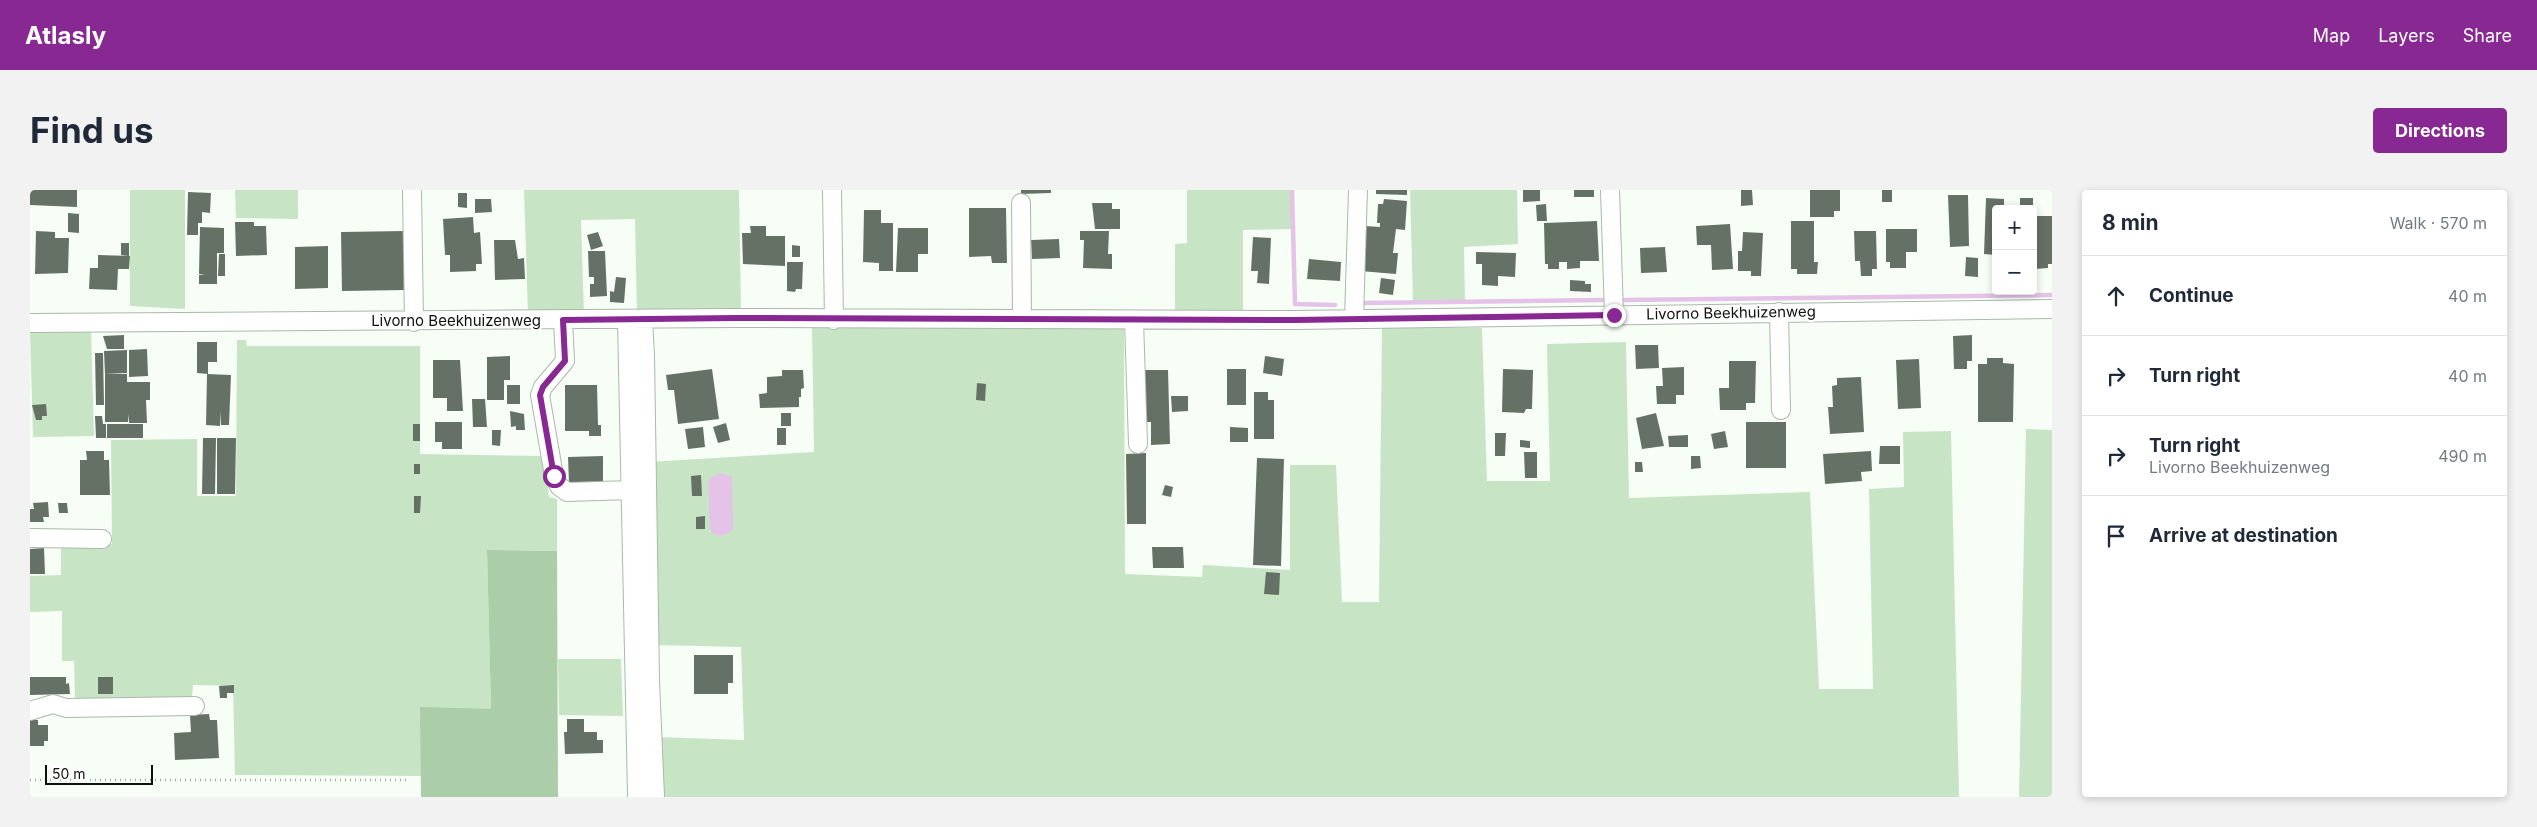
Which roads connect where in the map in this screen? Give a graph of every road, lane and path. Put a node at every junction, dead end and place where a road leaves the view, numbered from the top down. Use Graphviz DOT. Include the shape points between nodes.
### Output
graph roads {
  1 [pos="412,190"];
  2 [pos="832,190"];
  3 [pos="1358,190"];
  4 [pos="1610,190"];
  5 [pos="1021,203"];
  6 [pos="2052,309"];
  7 [pos="1779,312"];
  8 [pos="1614,315"];
  9 [pos="1022,319"];
  10 [pos="1354,319"];
  11 [pos="563,320"];
  12 [pos="635,320"];
  13 [pos="834,320"];
  14 [pos="1134,320"];
  15 [pos="414,322"];
  16 [pos="30,323"];
  17 [pos="1781,410"];
  18 [pos="1138,444"];
  19 [pos="631,490"];
  20 [pos="30,538"];
  21 [pos="102,539"];
  22 [pos="195,706"];
  23 [pos="30,711"];
  24 [pos="30,780"];
  25 [pos="409,780"];
  26 [pos="637,795"];
  27 [pos="655,797"];
  1 -- 15 [label="street"];
  2 -- 13 [label="street"];
  3 -- 10 [label="street"];
  4 -- 8 [label="street"];
  5 -- 9 [label="street"];
  6 -- 7 [label="street, Livorno Beekhuizenweg"];
  7 -- 8 [label="street, Livorno Beekhuizenweg"];
  7 -- 17 [label="street"];
  8 -- 10 [label="street, Livorno Beekhuizenweg"];
  9 -- 13 [label="street, Livorno Beekhuizenweg"];
  9 -- 14 [label="street, Livorno Beekhuizenweg"];
  10 -- 14 [label="street, Livorno Beekhuizenweg"];
  11 -- 12 [label="street, Livorno Beekhuizenweg"];
  11 -- 15 [label="street, Livorno Beekhuizenweg"];
  11 -- 19 [label="street" via="565,361 540,395 554,476 567,492"];
  12 -- 13 [label="street, Livorno Beekhuizenweg"];
  12 -- 19 [label="street"];
  12 -- 27 [label="street" via="645,355"];
  14 -- 18 [label="street"];
  15 -- 16 [label="street, Livorno Beekhuizenweg"];
  19 -- 26 [label="street"];
  20 -- 21 [label="street"];
  22 -- 23 [label="street" via="66,708 53,704"];
  24 -- 25 [label="path"];
}
